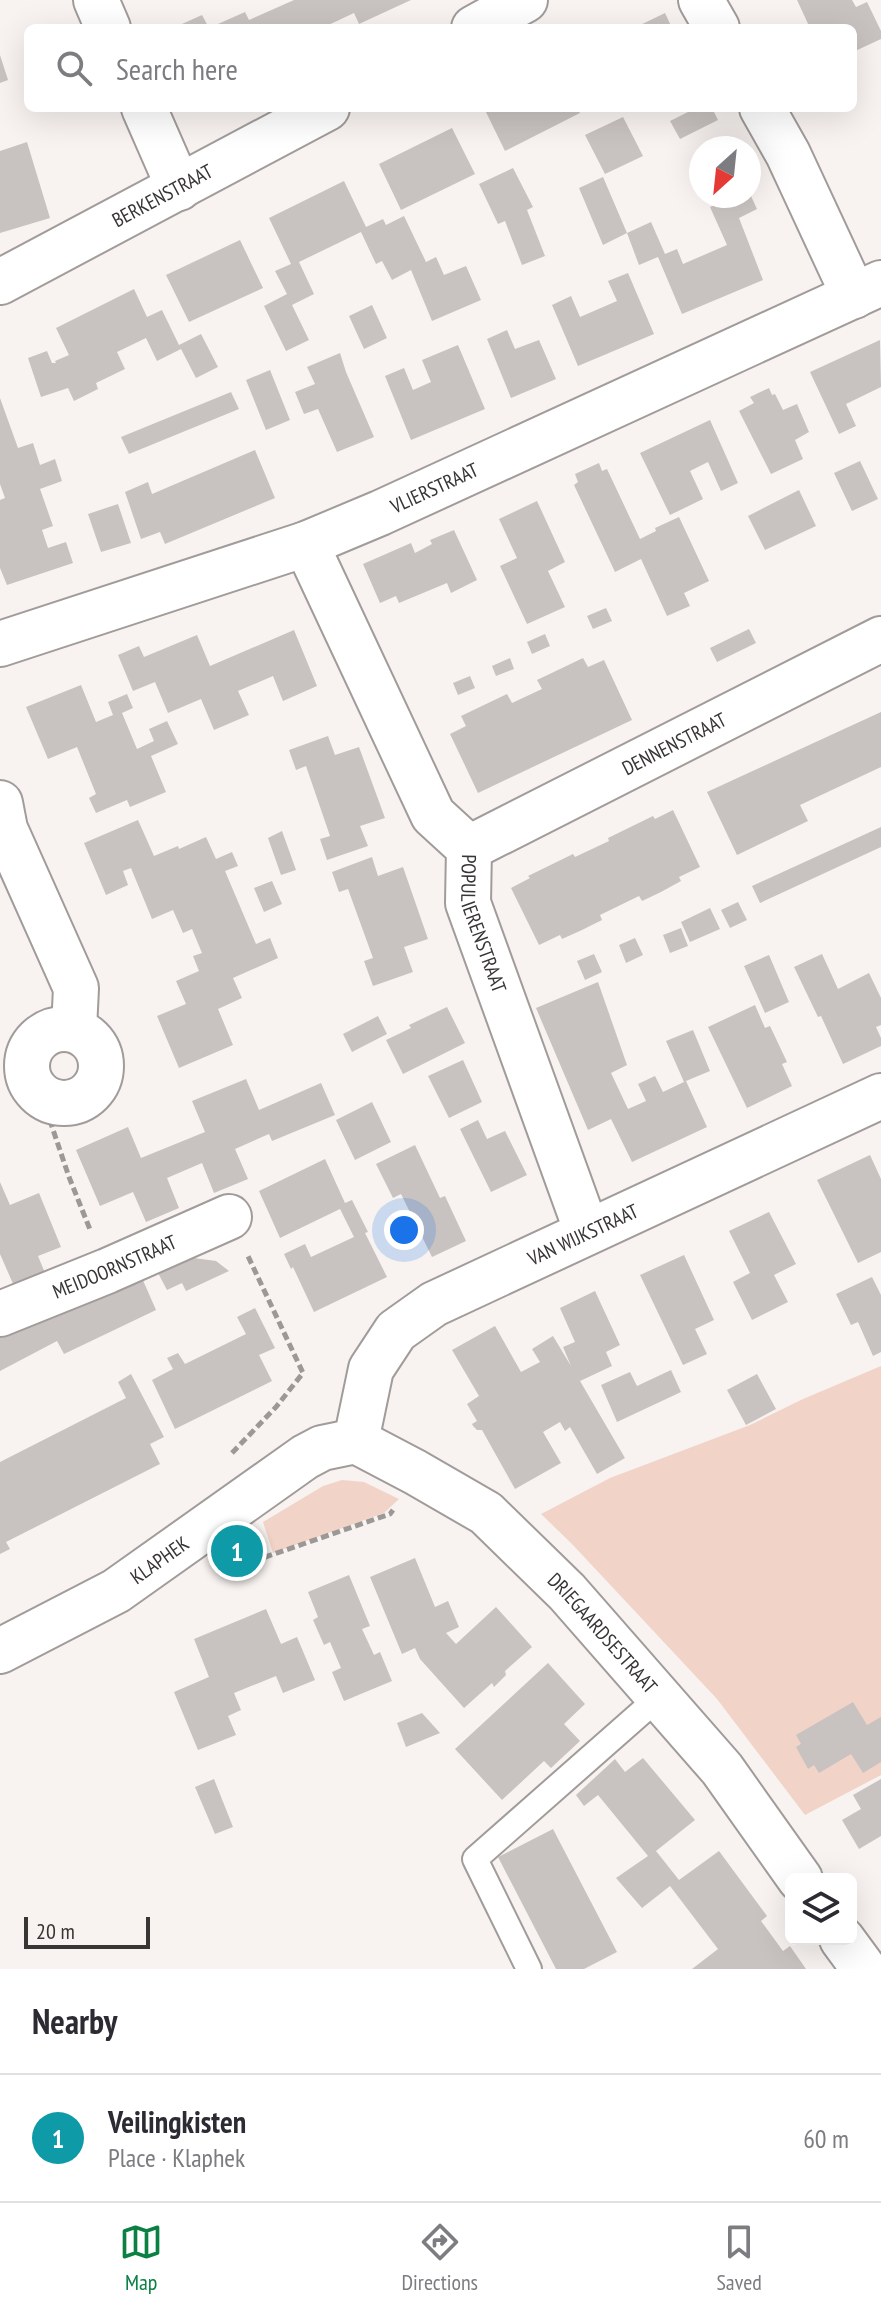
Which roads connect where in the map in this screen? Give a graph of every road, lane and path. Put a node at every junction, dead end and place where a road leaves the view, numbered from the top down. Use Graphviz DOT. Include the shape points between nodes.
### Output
graph roads {
  1 [pos="96,0"];
  2 [pos="525,0"];
  3 [pos="701,0"];
  4 [pos="106,24"];
  5 [pos="481,24"];
  6 [pos="715,24"];
  7 [pos="146,112"];
  8 [pos="320,112"];
  9 [pos="764,112"];
  10 [pos="179,188"];
  11 [pos="0,282"];
  12 [pos="867,290"];
  13 [pos="306,544"];
  14 [pos="881,639"];
  15 [pos="0,644"];
  16 [pos="0,803"];
  17 [pos="469,848"];
  18 [pos="74,1029"];
  19 [pos="881,1096"];
  20 [pos="42,1097"];
  21 [pos="229,1217"];
  22 [pos="587,1232"];
  23 [pos="107,1271"];
  24 [pos="0,1314"];
  25 [pos="276,1407"];
  26 [pos="356,1441"];
  27 [pos="415,1472"];
  28 [pos="214,1575"];
  29 [pos="0,1651"];
  30 [pos="659,1697"];
  31 [pos="796,1873"];
  32 [pos="846,1945"];
  33 [pos="529,1969"];
  34 [pos="864,1969"];
  1 -- 4 [label="street"];
  2 -- 5 [label="street"];
  3 -- 6 [label="street"];
  7 -- 10 [label="street"];
  8 -- 10 [label="street, BERKENSTRAAT"];
  9 -- 12 [label="street, VLIERSTRAAT"];
  10 -- 11 [label="street, BERKENSTRAAT"];
  12 -- 13 [label="street, VLIERSTRAAT"];
  13 -- 15 [label="street, VLIERSTRAAT"];
  13 -- 17 [label="street, POPULIERENSTRAAT" via="433,815"];
  14 -- 17 [label="street, DENNENSTRAAT"];
  16 -- 18 [label="street" via="5,829 76,988"];
  17 -- 22 [label="street, POPULIERENSTRAAT" via="468,903"];
  18 -- 20 [label="street" via="53,1029 36,1041 26,1060 29,1081"];
  18 -- 20 [label="street" via="93,1041 102,1061 99,1082 84,1099 63,1104"];
  19 -- 22 [label="street, VAN WIJKSTRAAT"];
  20 -- 23 [label="path"];
  21 -- 23 [label="street, MEIDOORNSTRAAT"];
  21 -- 25 [label="path" via="303,1373"];
  22 -- 26 [label="street, VAN WIJKSTRAAT" via="434,1304 396,1331 371,1369"];
  23 -- 24 [label="street, MEIDOORNSTRAAT"];
  26 -- 27 [label="street, DRIEGAARDSESTRAAT"];
  26 -- 29 [label="street, KLAPHEK" via="305,1457 116,1591"];
  27 -- 28 [label="path" via="404,1499 390,1514"];
  27 -- 30 [label="street, DRIEGAARDSESTRAAT" via="486,1513 567,1592"];
  30 -- 31 [label="street, DRIEGAARDSESTRAAT" via="722,1769"];
  30 -- 33 [label="lane" via="475,1859"];
  32 -- 34 [label="street"];
}
